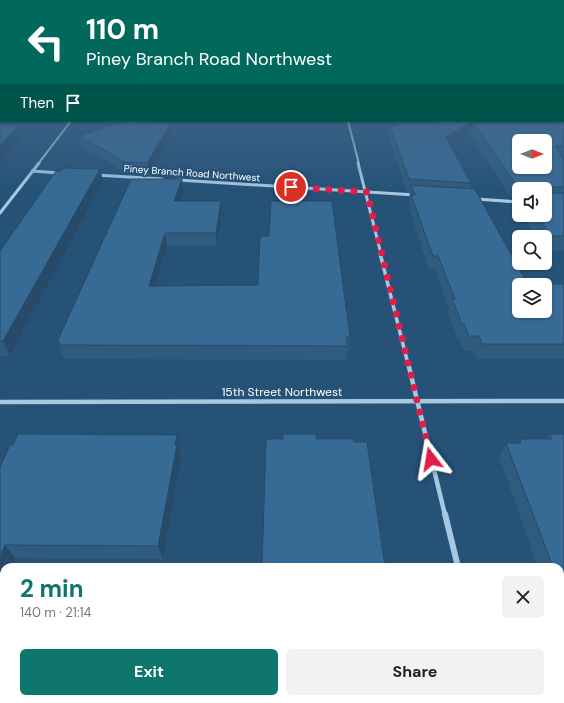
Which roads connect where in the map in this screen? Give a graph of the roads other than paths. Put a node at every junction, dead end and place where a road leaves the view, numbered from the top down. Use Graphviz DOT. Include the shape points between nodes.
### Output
graph roads {
  1 [pos="66,126"];
  2 [pos="349,126"];
  3 [pos="32,171"];
  4 [pos="66,173"];
  5 [pos="88,174"];
  6 [pos="165,179"];
  7 [pos="172,180"];
  8 [pos="367,192"];
  9 [pos="420,195"];
  10 [pos="473,199"];
  11 [pos="512,202"];
  12 [pos="0,213"];
  13 [pos="417,401"];
  14 [pos="564,401"];
  15 [pos="0,402"];
  16 [pos="457,563"];
  1 -- 3 [label="street"];
  2 -- 8 [label="street"];
  3 -- 4 [label="street"];
  3 -- 12 [label="street"];
  5 -- 6 [label="street, Piney Branch Road Northwest"];
  7 -- 8 [label="street, Piney Branch Road Northwest"];
  8 -- 9 [label="street, Piney Branch Road Northwest"];
  8 -- 13 [label="street"];
  10 -- 11 [label="street"];
  13 -- 14 [label="street, 15th Street Northwest"];
  13 -- 15 [label="street, 15th Street Northwest"];
  13 -- 16 [label="street"];
}
